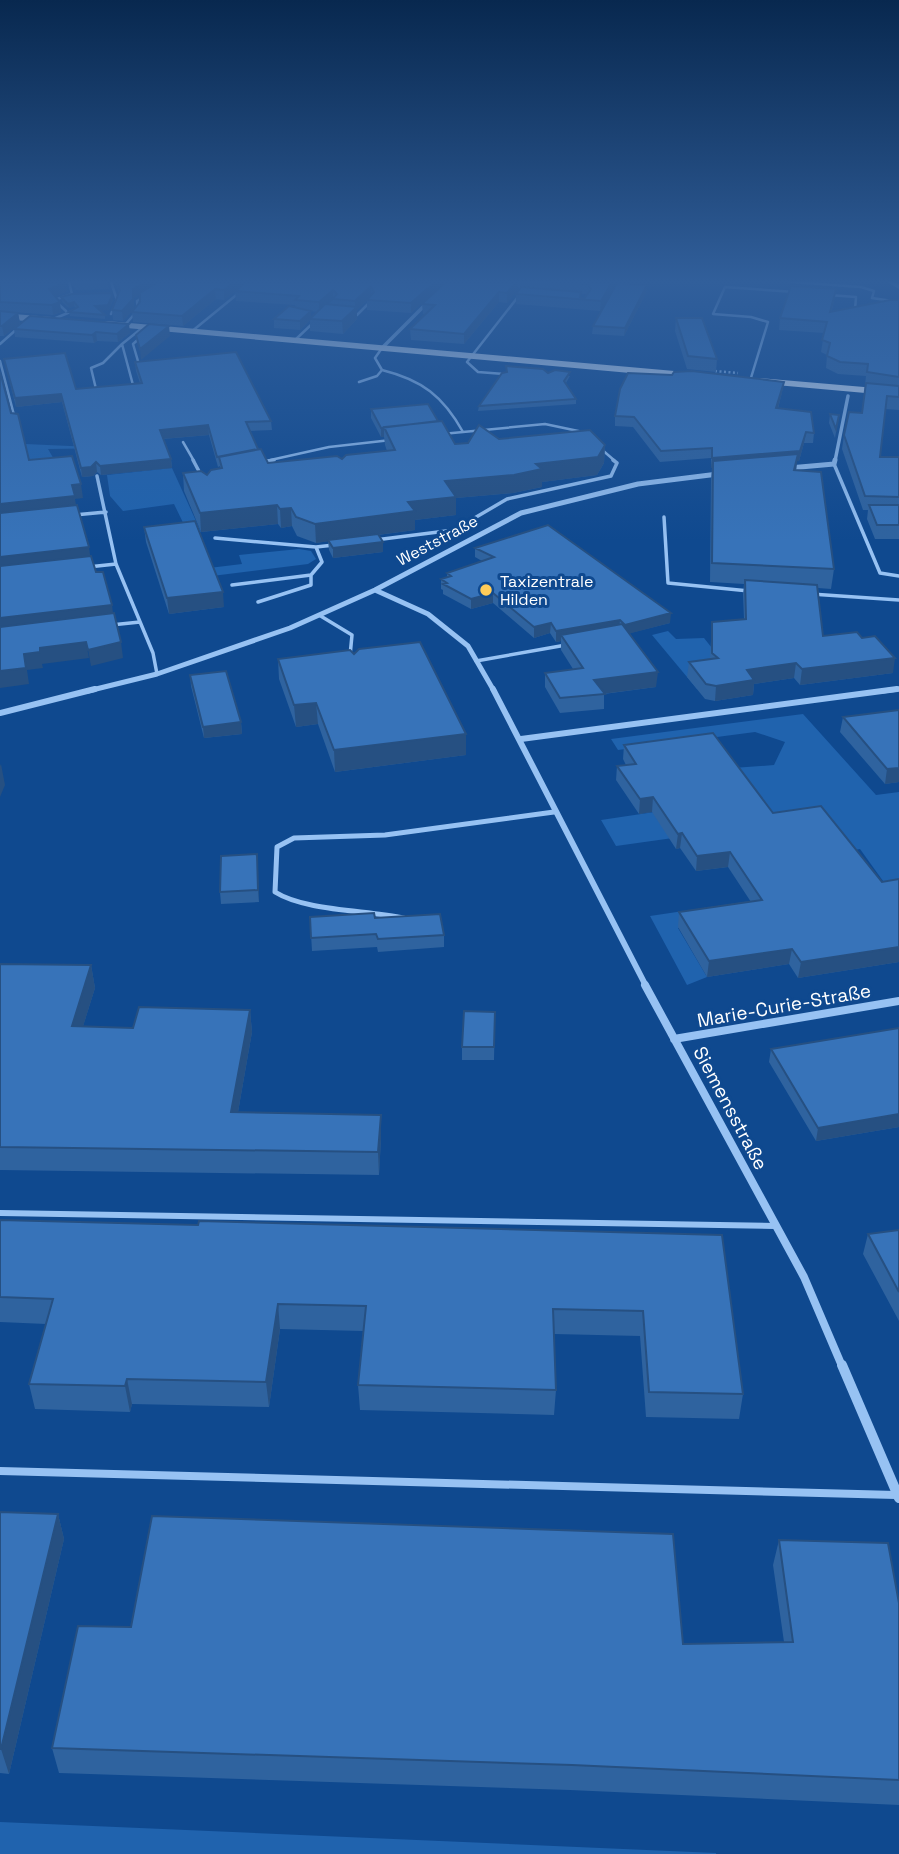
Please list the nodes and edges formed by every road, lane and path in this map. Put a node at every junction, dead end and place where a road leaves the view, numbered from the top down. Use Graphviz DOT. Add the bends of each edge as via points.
graph roads {
  1 [pos="2,369"];
  2 [pos="91,369"];
  3 [pos="129,369"];
  4 [pos="474,369"];
  5 [pos="585,369"];
  6 [pos="754,369"];
  7 [pos="382,370"];
  8 [pos="504,374"];
  9 [pos="709,377"];
  10 [pos="736,379"];
  11 [pos="750,381"];
  12 [pos="359,382"];
  13 [pos="122,389"];
  14 [pos="109,390"];
  15 [pos="899,393"];
  16 [pos="848,396"];
  17 [pos="17,426"];
  18 [pos="463,432"];
  19 [pos="436,435"];
  20 [pos="396,439"];
  21 [pos="183,442"];
  22 [pos="329,447"];
  23 [pos="333,456"];
  24 [pos="262,463"];
  25 [pos="834,464"];
  26 [pos="780,469"];
  27 [pos="211,473"];
  28 [pos="727,474"];
  29 [pos="201,475"];
  30 [pos="97,476"];
  31 [pos="204,482"];
  32 [pos="106,512"];
  33 [pos="854,514"];
  34 [pos="865,514"];
  35 [pos="64,517"];
  36 [pos="664,517"];
  37 [pos="215,538"];
  38 [pos="372,540"];
  39 [pos="344,544"];
  40 [pos="316,547"];
  41 [pos="116,564"];
  42 [pos="77,568"];
  43 [pos="311,575"];
  44 [pos="899,576"];
  45 [pos="232,584"];
  46 [pos="375,590"];
  47 [pos="755,591"];
  48 [pos="807,594"];
  49 [pos="899,600"];
  50 [pos="258,602"];
  51 [pos="320,615"];
  52 [pos="140,622"];
  53 [pos="106,626"];
  54 [pos="567,644"];
  55 [pos="476,662"];
  56 [pos="353,663"];
  57 [pos="157,674"];
  58 [pos="899,690"];
  59 [pos="0,713"];
  60 [pos="521,739"];
  61 [pos="554,811"];
  62 [pos="405,918"];
  63 [pos="899,1001"];
  64 [pos="674,1039"];
  65 [pos="0,1213"];
  66 [pos="775,1226"];
  67 [pos="0,1471"];
  68 [pos="898,1497"];
  1 -- 17 [label="lane"];
  2 -- 14 [label="lane" via="96,388"];
  3 -- 13 [label="lane" via="133,385"];
  4 -- 8 [label="lane"];
  5 -- 9 [label="main road"];
  6 -- 11 [label="lane"];
  7 -- 12 [label="lane"];
  7 -- 18 [label="lane" via="414,378 438,391"];
  10 -- 11 [label="main road"];
  11 -- 15 [label="main road"];
  16 -- 25 [label="street"];
  18 -- 19 [label="lane"];
  18 -- 38 [label="lane" via="545,424 583,432 617,464 611,476 507,499 454,530"];
  20 -- 22 [label="lane"];
  21 -- 29 [label="lane"];
  22 -- 23 [label="lane"];
  22 -- 24 [label="lane"];
  25 -- 26 [label="street"];
  25 -- 33 [label="lane"];
  27 -- 29 [label="lane"];
  28 -- 46 [label="street, Weststraße" via="638,484 521,513"];
  29 -- 31 [label="lane"];
  30 -- 32 [label="lane"];
  32 -- 35 [label="lane"];
  32 -- 41 [label="lane"];
  33 -- 34 [label="lane"];
  33 -- 44 [label="lane" via="880,573"];
  36 -- 47 [label="lane" via="668,583"];
  37 -- 40 [label="lane"];
  39 -- 40 [label="lane"];
  40 -- 43 [label="lane" via="322,562"];
  41 -- 42 [label="lane"];
  41 -- 52 [label="lane"];
  43 -- 45 [label="lane"];
  43 -- 50 [label="lane" via="311,585 303,590"];
  46 -- 51 [label="street, Weststraße"];
  46 -- 55 [label="street, Siemensstraße" via="428,614 468,646"];
  48 -- 49 [label="lane"];
  51 -- 56 [label="lane" via="352,635"];
  51 -- 57 [label="street, Weststraße"];
  52 -- 53 [label="lane"];
  52 -- 57 [label="lane"];
  54 -- 55 [label="lane"];
  55 -- 60 [label="street, Siemensstraße"];
  57 -- 59 [label="street, Weststraße"];
  58 -- 60 [label="street"];
  60 -- 61 [label="street, Siemensstraße"];
  61 -- 62 [label="lane" via="385,835 295,838 277,847 275,892 285,900"];
  61 -- 64 [label="street, Siemensstraße"];
  63 -- 64 [label="street, Marie-Curie-Straße"];
  64 -- 66 [label="street, Siemensstraße"];
  65 -- 66 [label="lane"];
  66 -- 68 [label="street, Siemensstraße" via="804,1277"];
  67 -- 68 [label="lane"];
}
